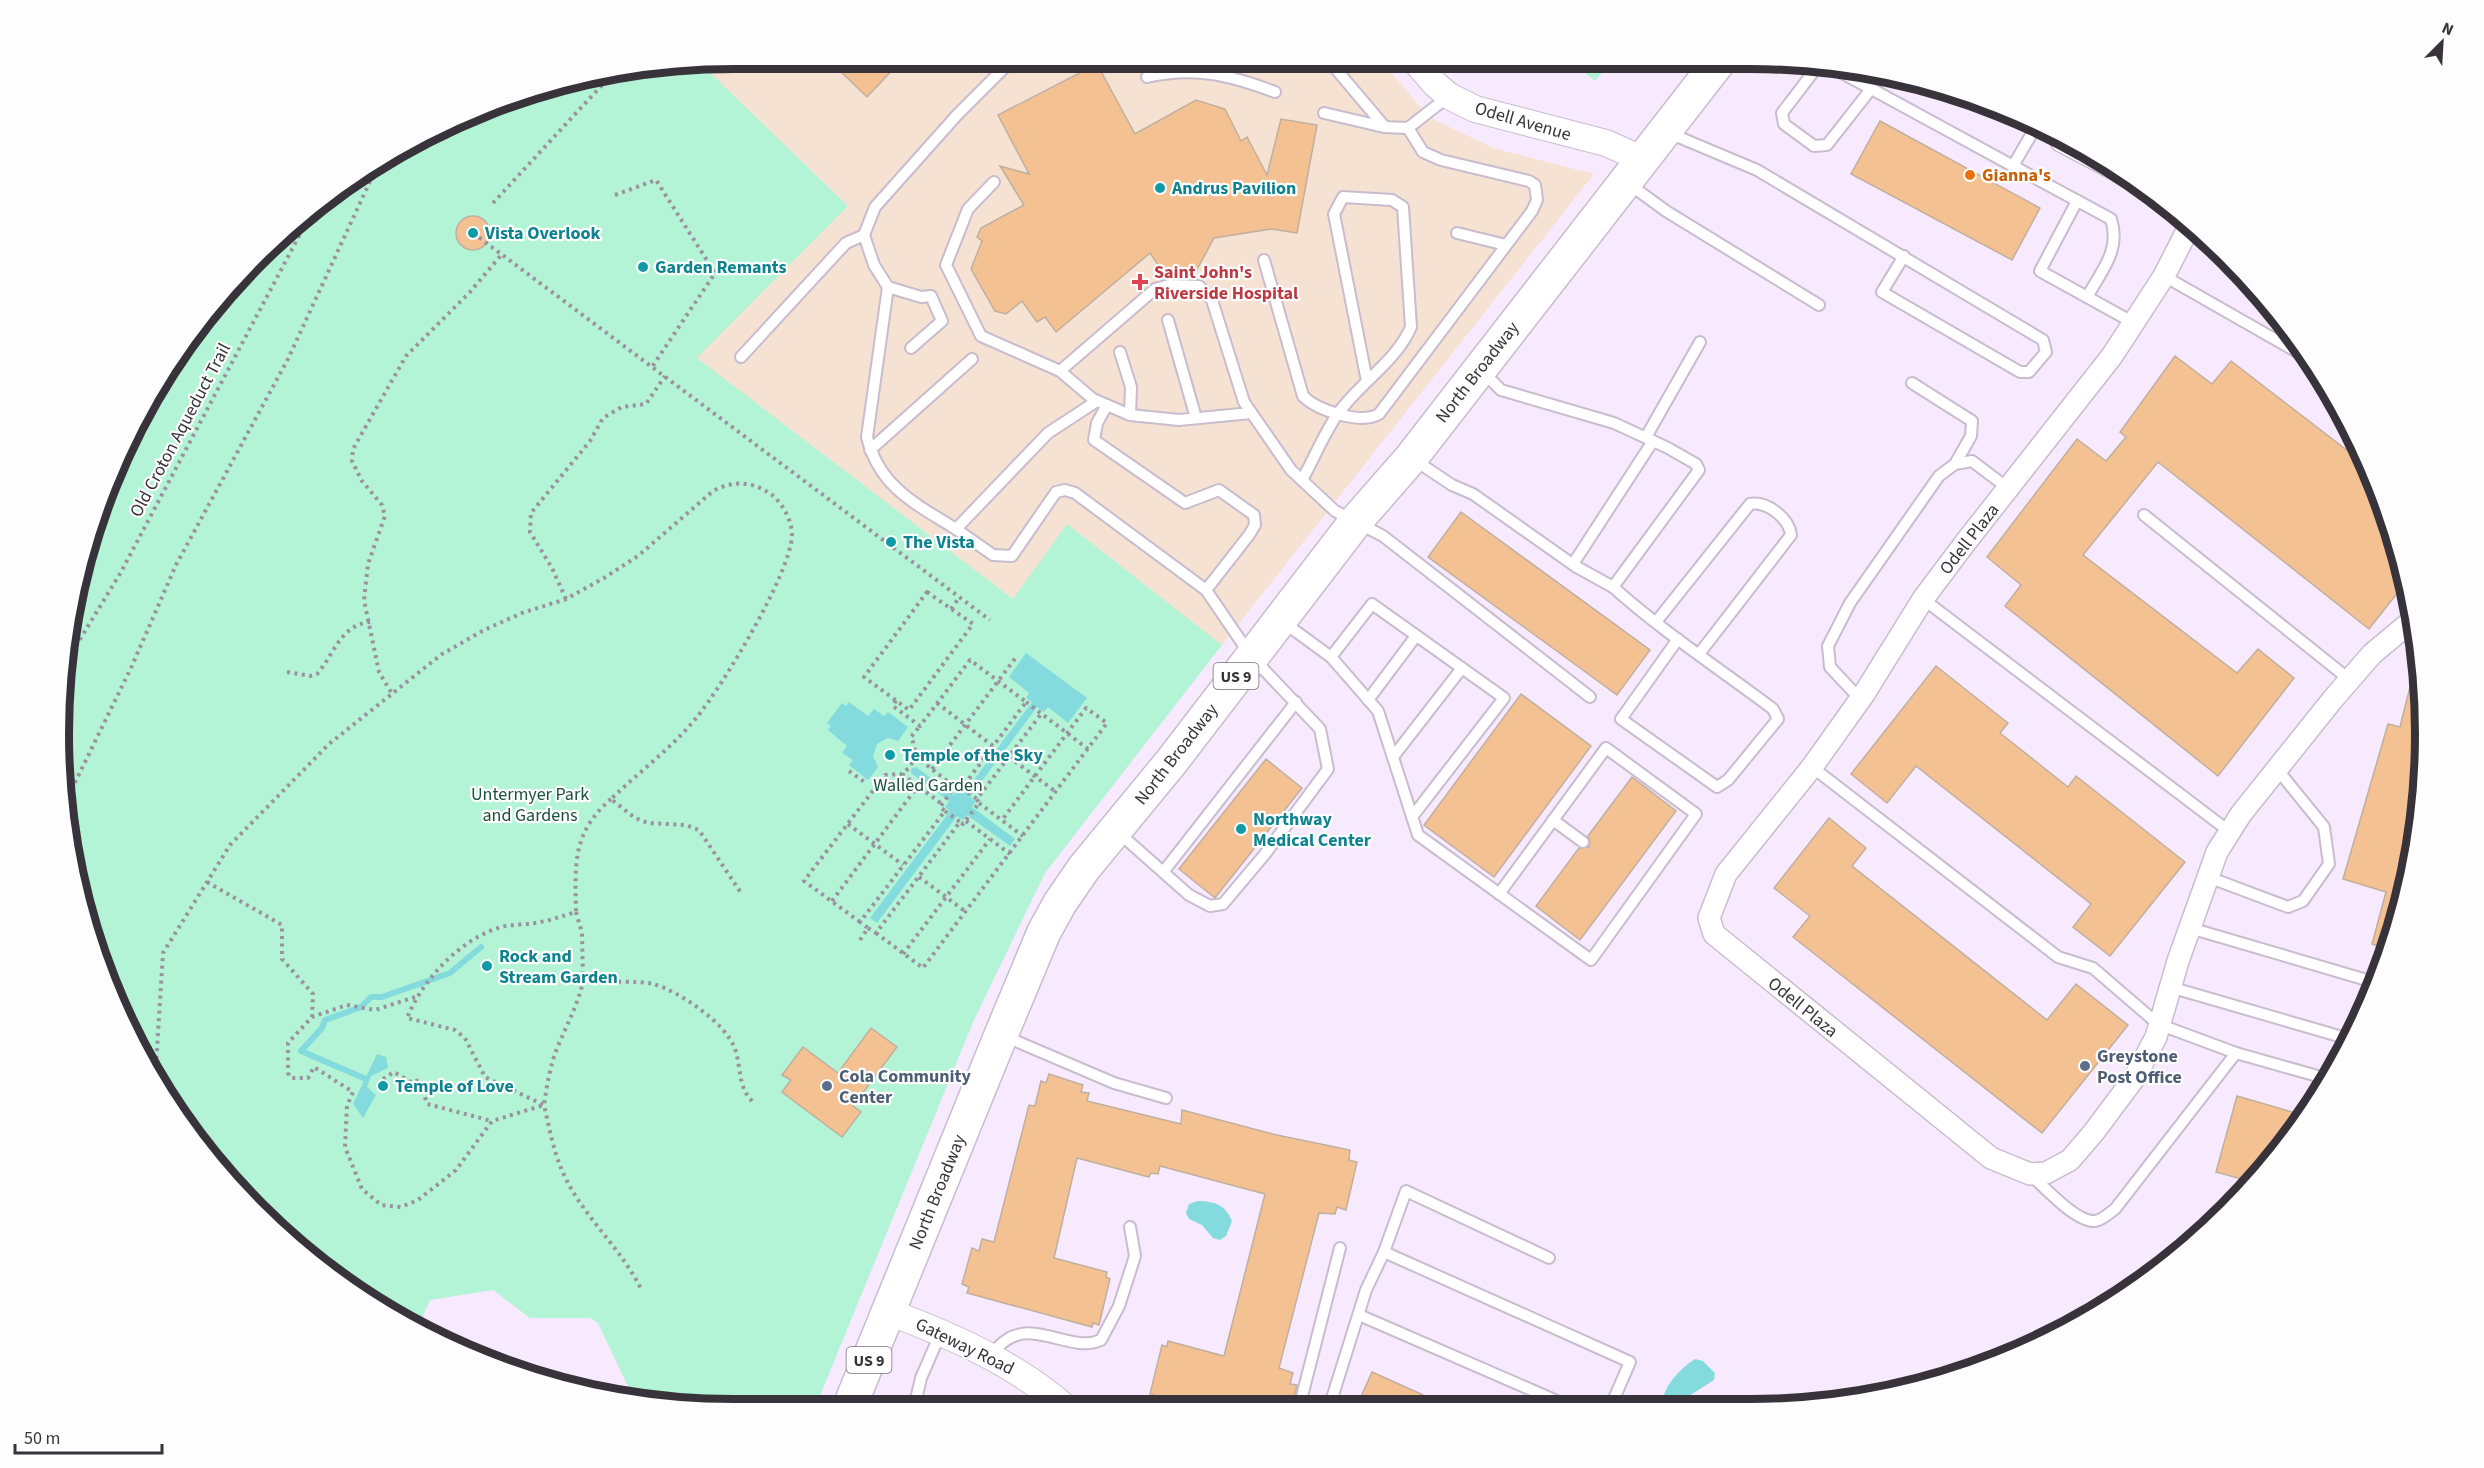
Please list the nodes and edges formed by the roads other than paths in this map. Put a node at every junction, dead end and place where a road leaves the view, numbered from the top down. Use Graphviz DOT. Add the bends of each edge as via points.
graph roads {
  1 [pos="1003,69"];
  2 [pos="1336,69"];
  3 [pos="1422,69"];
  4 [pos="1713,69"];
  5 [pos="1813,72"];
  6 [pos="1148,77"];
  7 [pos="1849,77"];
  8 [pos="1870,89"];
  9 [pos="1275,92"];
  10 [pos="1449,96"];
  11 [pos="1324,113"];
  12 [pos="1384,127"];
  13 [pos="1408,128"];
  14 [pos="1665,132"];
  15 [pos="2033,133"];
  16 [pos="2013,166"];
  17 [pos="1635,171"];
  18 [pos="994,182"];
  19 [pos="2077,201"];
  20 [pos="2186,232"];
  21 [pos="1457,233"];
  22 [pos="864,235"];
  23 [pos="1506,245"];
  24 [pos="1904,256"];
  25 [pos="1264,260"];
  26 [pos="2164,276"];
  27 [pos="888,287"];
  28 [pos="2087,297"];
  29 [pos="1819,305"];
  30 [pos="1168,320"];
  31 [pos="2134,322"];
  32 [pos="1700,342"];
  33 [pos="911,348"];
  34 [pos="2293,350"];
  35 [pos="1120,352"];
  36 [pos="741,357"];
  37 [pos="972,359"];
  38 [pos="1480,369"];
  39 [pos="1060,371"];
  40 [pos="1367,381"];
  41 [pos="1912,383"];
  42 [pos="1102,403"];
  43 [pos="1251,413"];
  44 [pos="1130,415"];
  45 [pos="1337,415"];
  46 [pos="1196,418"];
  47 [pos="1649,439"];
  48 [pos="870,450"];
  49 [pos="1411,458"];
  50 [pos="1955,464"];
  51 [pos="1302,480"];
  52 [pos="2008,489"];
  53 [pos="2144,515"];
  54 [pos="1356,521"];
  55 [pos="956,529"];
  56 [pos="1573,564"];
  57 [pos="1613,587"];
  58 [pos="1206,590"];
  59 [pos="1923,599"];
  60 [pos="1280,620"];
  61 [pos="1656,622"];
  62 [pos="2406,626"];
  63 [pos="1416,636"];
  64 [pos="1678,639"];
  65 [pos="1699,654"];
  66 [pos="1251,656"];
  67 [pos="1331,657"];
  68 [pos="1462,668"];
  69 [pos="2350,680"];
  70 [pos="1590,697"];
  71 [pos="1860,699"];
  72 [pos="1368,700"];
  73 [pos="1296,702"];
  74 [pos="1393,757"];
  75 [pos="1812,767"];
  76 [pos="2277,769"];
  77 [pos="1413,817"];
  78 [pos="1553,820"];
  79 [pos="1116,831"];
  80 [pos="2230,832"];
  81 [pos="1583,842"];
  82 [pos="1164,871"];
  83 [pos="2208,877"];
  84 [pos="1499,894"];
  85 [pos="2190,927"];
  86 [pos="2367,980"];
  87 [pos="2170,987"];
  88 [pos="2158,1024"];
  89 [pos="1000,1035"];
  90 [pos="2341,1037"];
  91 [pos="2236,1053"];
  92 [pos="2319,1077"];
  93 [pos="1166,1098"];
  94 [pos="2030,1174"];
  95 [pos="1130,1227"];
  96 [pos="1340,1248"];
  97 [pos="1384,1252"];
  98 [pos="1549,1258"];
  99 [pos="889,1312"];
  100 [pos="1359,1315"];
  101 [pos="941,1332"];
  102 [pos="990,1356"];
  103 [pos="853,1399"];
  104 [pos="916,1399"];
  105 [pos="1054,1399"];
  106 [pos="1301,1399"];
  107 [pos="1332,1399"];
  108 [pos="1552,1399"];
  109 [pos="1614,1399"];
  1 -- 22 [label="lane" via="875,207"];
  2 -- 12 [label="lane"];
  3 -- 10 [label="street, Odell Avenue"];
  4 -- 14 [label="main road, North Broadway / US 9"];
  5 -- 8 [label="lane" via="1782,113 1784,124 1814,146 1827,145"];
  6 -- 9 [label="lane" via="1177,70 1211,74"];
  7 -- 8 [label="lane"];
  8 -- 16 [label="lane"];
  10 -- 13 [label="lane"];
  10 -- 17 [label="street, Odell Avenue" via="1476,109 1606,143"];
  11 -- 12 [label="lane"];
  12 -- 13 [label="lane"];
  13 -- 23 [label="lane" via="1423,152 1535,185 1532,211"];
  14 -- 17 [label="main road, North Broadway / US 9"];
  14 -- 24 [label="lane" via="1757,170"];
  15 -- 16 [label="lane"];
  16 -- 19 [label="lane"];
  17 -- 29 [label="lane" via="1665,211"];
  17 -- 38 [label="main road, North Broadway / US 9"];
  18 -- 39 [label="lane" via="968,209 946,265 950,279 981,336"];
  19 -- 28 [label="lane" via="2111,219 2116,235 2113,249"];
  19 -- 28 [label="lane" via="2040,271"];
  20 -- 26 [label="street, Odell Plaza"];
  21 -- 23 [label="lane"];
  22 -- 27 [label="lane" via="874,266"];
  22 -- 36 [label="lane" via="846,243"];
  23 -- 45 [label="lane" via="1379,414"];
  24 -- 24 [label="lane" via="1882,292 2020,372 2029,372 2046,352 2043,340"];
  25 -- 45 [label="lane" via="1303,396"];
  26 -- 31 [label="street, Odell Plaza"];
  26 -- 34 [label="lane"];
  27 -- 33 [label="lane" via="921,297 931,296 942,321"];
  27 -- 48 [label="lane" via="867,437"];
  28 -- 31 [label="lane"];
  30 -- 46 [label="lane"];
  31 -- 52 [label="street, Odell Plaza"];
  32 -- 47 [label="lane"];
  35 -- 44 [label="lane" via="1131,387"];
  37 -- 48 [label="lane"];
  38 -- 47 [label="lane" via="1501,390 1614,423"];
  38 -- 49 [label="main road, North Broadway / US 9"];
  39 -- 42 [label="lane"];
  39 -- 43 [label="lane" via="1155,289 1168,285 1199,286 1212,300 1244,402"];
  40 -- 40 [label="lane" via="1407,337 1411,327 1403,207 1392,200 1343,197 1334,214"];
  40 -- 45 [label="lane"];
  41 -- 50 [label="lane" via="1972,421 1971,436"];
  42 -- 44 [label="lane"];
  42 -- 55 [label="lane" via="1048,433"];
  42 -- 58 [label="lane" via="1094,440 1185,503 1220,490 1254,515 1255,525 1249,535"];
  43 -- 46 [label="lane"];
  43 -- 51 [label="lane"];
  44 -- 46 [label="lane"];
  45 -- 51 [label="lane"];
  47 -- 56 [label="lane"];
  47 -- 57 [label="lane" via="1696,464 1699,470"];
  48 -- 55 [label="lane" via="881,473 902,495"];
  49 -- 54 [label="main road, North Broadway / US 9"];
  49 -- 56 [label="lane" via="1473,494"];
  50 -- 52 [label="lane" via="1972,461"];
  50 -- 71 [label="lane" via="1939,476 1850,603 1828,646 1830,667"];
  51 -- 54 [label="lane" via="1335,511"];
  52 -- 59 [label="street, Odell Plaza"];
  53 -- 69 [label="lane"];
  54 -- 60 [label="main road, North Broadway / US 9"];
  54 -- 70 [label="lane" via="1383,536"];
  55 -- 58 [label="lane" via="993,555 1012,556 1056,492 1065,490 1075,493"];
  56 -- 57 [label="lane"];
  57 -- 61 [label="lane"];
  58 -- 66 [label="lane"];
  59 -- 71 [label="street, Odell Plaza"];
  59 -- 80 [label="lane"];
  60 -- 66 [label="main road, North Broadway / US 9"];
  60 -- 67 [label="lane"];
  61 -- 64 [label="lane"];
  61 -- 65 [label="lane" via="1750,504 1758,502 1769,507 1785,520 1791,535"];
  62 -- 69 [label="street" via="2372,654"];
  63 -- 67 [label="lane" via="1372,604"];
  63 -- 68 [label="lane"];
  63 -- 72 [label="lane"];
  64 -- 65 [label="lane"];
  64 -- 65 [label="lane" via="1622,719 1717,787 1728,780 1778,719 1773,709"];
  66 -- 73 [label="lane"];
  66 -- 79 [label="main road, North Broadway / US 9"];
  67 -- 72 [label="lane"];
  68 -- 74 [label="lane"];
  68 -- 77 [label="lane" via="1504,698"];
  69 -- 76 [label="street"];
  71 -- 75 [label="street, Odell Plaza"];
  72 -- 74 [label="lane" via="1378,711"];
  73 -- 82 [label="lane"];
  73 -- 82 [label="lane" via="1320,729 1328,770 1230,900 1210,906 1189,895"];
  74 -- 77 [label="lane"];
  75 -- 88 [label="lane" via="2058,957 2093,968"];
  75 -- 94 [label="street, Odell Plaza" via="1726,874 1709,918 1714,934 1991,1158"];
  76 -- 80 [label="street"];
  76 -- 83 [label="lane" via="2324,827 2329,864 2303,901 2288,907"];
  77 -- 84 [label="lane" via="1418,835"];
  78 -- 81 [label="lane"];
  78 -- 84 [label="lane"];
  78 -- 84 [label="lane" via="1606,748 1696,814 1591,960"];
  79 -- 82 [label="lane"];
  79 -- 89 [label="main road, North Broadway / US 9" via="1060,903"];
  80 -- 83 [label="street"];
  83 -- 85 [label="street"];
  85 -- 86 [label="lane"];
  85 -- 87 [label="street"];
  87 -- 88 [label="street"];
  87 -- 90 [label="lane"];
  88 -- 91 [label="lane"];
  88 -- 94 [label="street" via="2156,1037 2135,1077 2078,1151 2060,1167"];
  89 -- 93 [label="lane" via="1114,1083"];
  89 -- 99 [label="main road, North Broadway / US 9"];
  91 -- 92 [label="lane"];
  91 -- 94 [label="lane" via="2115,1209 2098,1221 2087,1221"];
  95 -- 102 [label="lane" via="1135,1256 1119,1306 1101,1340 1087,1344 1047,1336 1016,1336 1007,1339"];
  96 -- 106 [label="lane"];
  97 -- 98 [label="lane" via="1406,1191"];
  97 -- 100 [label="lane"];
  97 -- 109 [label="lane" via="1630,1362"];
  99 -- 101 [label="street, Gateway Road"];
  99 -- 103 [label="main road, North Broadway / US 9"];
  100 -- 107 [label="lane"];
  100 -- 108 [label="lane"];
  101 -- 102 [label="street, Gateway Road"];
  101 -- 104 [label="lane"];
  102 -- 105 [label="street, Gateway Road"];
}
